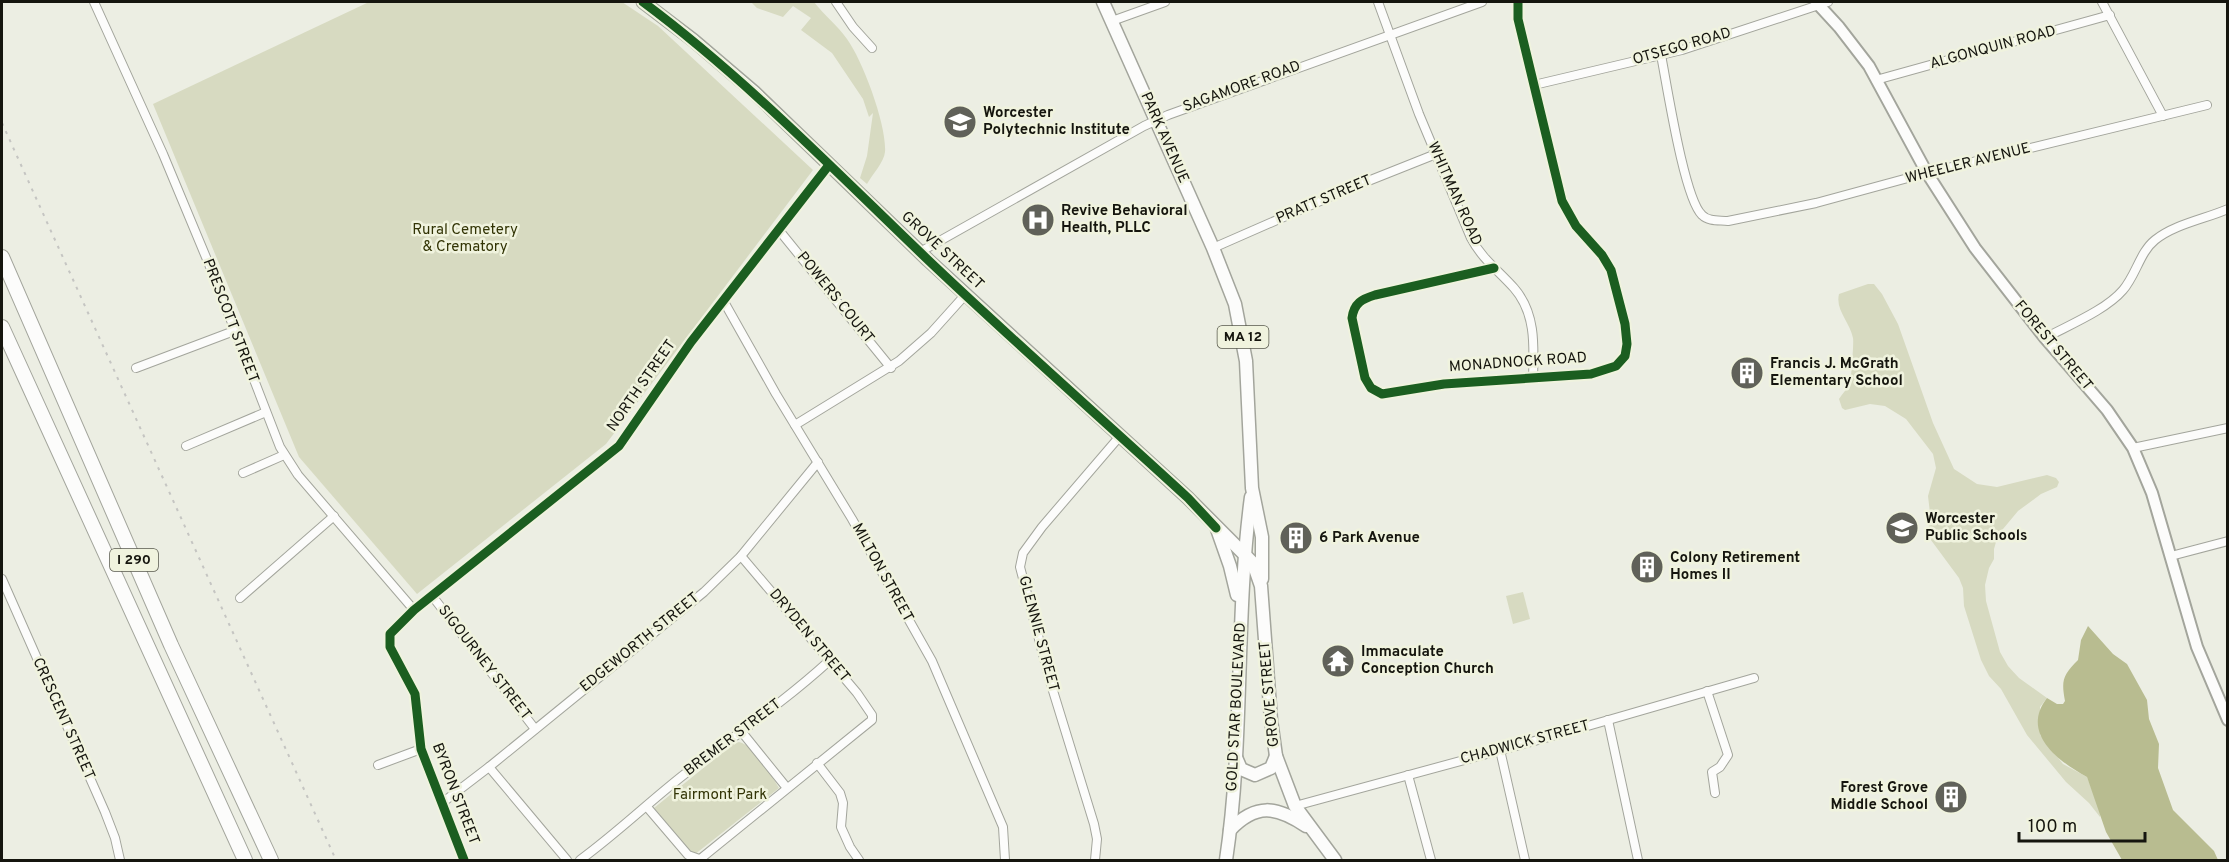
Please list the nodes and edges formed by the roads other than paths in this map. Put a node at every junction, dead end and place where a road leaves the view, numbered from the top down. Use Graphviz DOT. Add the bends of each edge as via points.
graph roads {
  1 [pos="94,2"];
  2 [pos="642,2"];
  3 [pos="836,2"];
  4 [pos="1103,2"];
  5 [pos="1165,2"];
  6 [pos="1378,2"];
  7 [pos="1482,2"];
  8 [pos="1518,2"];
  9 [pos="1821,2"];
  10 [pos="2102,2"];
  11 [pos="2110,15"];
  12 [pos="1112,21"];
  13 [pos="1390,35"];
  14 [pos="872,48"];
  15 [pos="1661,55"];
  16 [pos="1876,80"];
  17 [pos="1534,85"];
  18 [pos="2207,105"];
  19 [pos="2163,116"];
  20 [pos="1156,120"];
  21 [pos="1436,154"];
  22 [pos="830,165"];
  23 [pos="1927,173"];
  24 [pos="2228,210"];
  25 [pos="778,229"];
  26 [pos="1213,248"];
  27 [pos="920,252"];
  28 [pos="2,257"];
  29 [pos="1494,268"];
  30 [pos="966,294"];
  31 [pos="723,300"];
  32 [pos="2,327"];
  33 [pos="234,331"];
  34 [pos="2045,338"];
  35 [pos="136,368"];
  36 [pos="891,368"];
  37 [pos="1533,378"];
  38 [pos="266,412"];
  39 [pos="795,425"];
  40 [pos="2228,428"];
  41 [pos="1120,436"];
  42 [pos="186,446"];
  43 [pos="2133,448"];
  44 [pos="284,455"];
  45 [pos="818,462"];
  46 [pos="243,473"];
  47 [pos="1252,488"];
  48 [pos="334,516"];
  49 [pos="1216,528"];
  50 [pos="2228,541"];
  51 [pos="1243,552"];
  52 [pos="741,556"];
  53 [pos="2171,556"];
  54 [pos="2,579"];
  55 [pos="1261,586"];
  56 [pos="433,597"];
  57 [pos="240,598"];
  58 [pos="414,610"];
  59 [pos="389,636"];
  60 [pos="1240,638"];
  61 [pos="829,661"];
  62 [pos="1754,678"];
  63 [pos="1707,691"];
  64 [pos="1608,720"];
  65 [pos="2228,720"];
  66 [pos="535,729"];
  67 [pos="741,731"];
  68 [pos="421,749"];
  69 [pos="1500,750"];
  70 [pos="1235,754"];
  71 [pos="1276,756"];
  72 [pos="817,763"];
  73 [pos="378,765"];
  74 [pos="489,767"];
  75 [pos="1408,775"];
  76 [pos="787,788"];
  77 [pos="1715,793"];
  78 [pos="442,803"];
  79 [pos="1295,806"];
  80 [pos="647,807"];
  81 [pos="1230,830"];
  82 [pos="1312,830"];
  83 [pos="700,860"];
  84 [pos="120,861"];
  85 [pos="245,861"];
  86 [pos="271,861"];
  87 [pos="464,861"];
  88 [pos="567,861"];
  89 [pos="580,861"];
  90 [pos="859,861"];
  91 [pos="1005,861"];
  92 [pos="1095,861"];
  93 [pos="1226,861"];
  94 [pos="1335,861"];
  95 [pos="1431,861"];
  96 [pos="1525,861"];
  97 [pos="1638,861"];
  1 -- 33 [label="street, PRESCOTT STREET" via="163,154"];
  2 -- 22 [label="main road, GROVE STREET" via="734,75"];
  3 -- 14 [label="street"];
  4 -- 12 [label="main road, PARK AVENUE / MA 12"];
  5 -- 12 [label="street"];
  6 -- 13 [label="street, WHITMAN ROAD"];
  7 -- 13 [label="street, SAGAMORE ROAD"];
  8 -- 17 [label="street, MONADNOCK ROAD" via="1518,19"];
  9 -- 15 [label="street, OTSEGO ROAD"];
  9 -- 16 [label="main road, FOREST STREET"];
  10 -- 11 [label="street"];
  11 -- 16 [label="street, ALGONQUIN ROAD"];
  11 -- 19 [label="street"];
  12 -- 20 [label="main road, PARK AVENUE / MA 12"];
  13 -- 20 [label="street, SAGAMORE ROAD"];
  13 -- 21 [label="street, WHITMAN ROAD"];
  15 -- 17 [label="street, OTSEGO ROAD"];
  15 -- 23 [label="street, WHEELER AVENUE" via="1682,164 1697,208 1707,219 1728,220 1816,203"];
  16 -- 23 [label="main road, FOREST STREET"];
  17 -- 37 [label="street, MONADNOCK ROAD" via="1561,200 1576,226 1610,266 1627,347 1621,362 1604,371"];
  18 -- 19 [label="street, WHEELER AVENUE"];
  19 -- 23 [label="street, WHEELER AVENUE"];
  20 -- 26 [label="main road, PARK AVENUE / MA 12"];
  20 -- 27 [label="street, SAGAMORE ROAD"];
  21 -- 26 [label="street, PRATT STREET"];
  21 -- 29 [label="street, WHITMAN ROAD" via="1475,246"];
  22 -- 25 [label="street, NORTH STREET"];
  22 -- 27 [label="main road, GROVE STREET"];
  23 -- 34 [label="main road, FOREST STREET" via="1975,248"];
  24 -- 34 [label="street" via="2157,238 2118,295"];
  25 -- 31 [label="street, NORTH STREET"];
  25 -- 36 [label="street, POWERS COURT"];
  26 -- 47 [label="main road, PARK AVENUE / MA 12" via="1233,298 1243,339"];
  27 -- 30 [label="main road, GROVE STREET"];
  28 -- 86 [label="highway, I 290" via="171,645"];
  29 -- 37 [label="street, WHITMAN ROAD" via="1517,291 1528,312 1533,334"];
  29 -- 37 [label="street, MONADNOCK ROAD" via="1360,301 1352,318 1365,378 1374,391 1387,394 1435,385"];
  30 -- 36 [label="street" via="931,333"];
  30 -- 41 [label="main road, GROVE STREET"];
  31 -- 39 [label="street, MILTON STREET"];
  31 -- 56 [label="street, NORTH STREET" via="619,446"];
  32 -- 85 [label="highway, I 290"];
  33 -- 35 [label="street"];
  33 -- 38 [label="street, PRESCOTT STREET"];
  34 -- 43 [label="main road, FOREST STREET" via="2107,410"];
  36 -- 39 [label="street"];
  38 -- 42 [label="street"];
  38 -- 44 [label="street, PRESCOTT STREET"];
  39 -- 45 [label="street, MILTON STREET"];
  40 -- 43 [label="street"];
  41 -- 49 [label="main road, GROVE STREET"];
  41 -- 92 [label="street, GLENNIE STREET" via="1031,541 1020,567 1094,824"];
  43 -- 53 [label="main road, FOREST STREET"];
  44 -- 46 [label="street"];
  44 -- 48 [label="street, PRESCOTT STREET"];
  45 -- 52 [label="street, EDGEWORTH STREET"];
  45 -- 91 [label="street, MILTON STREET" via="932,661 1004,827"];
  47 -- 51 [label="main road, PARK AVENUE / MA 12"];
  47 -- 55 [label="main road, PARK AVENUE / MA 12" via="1262,537"];
  48 -- 57 [label="street"];
  48 -- 58 [label="street, PRESCOTT STREET"];
  49 -- 51 [label="main road, GROVE STREET"];
  49 -- 60 [label="main road, GROVE STREET" via="1235,584"];
  50 -- 53 [label="street"];
  51 -- 55 [label="main road, GROVE STREET" via="1256,567"];
  51 -- 60 [label="main road, GOLD STAR BOULEVARD / MA 12"];
  52 -- 61 [label="street, DRYDEN STREET"];
  52 -- 66 [label="street, EDGEWORTH STREET" via="704,592"];
  53 -- 65 [label="main road, FOREST STREET" via="2194,640"];
  54 -- 84 [label="street, CRESCENT STREET" via="108,821"];
  55 -- 71 [label="main road, GROVE STREET / MA 12"];
  56 -- 58 [label="street, NORTH STREET"];
  56 -- 66 [label="street, SIGOURNEY STREET"];
  58 -- 59 [label="street, NORTH STREET"];
  59 -- 68 [label="street, BYRON STREET" via="390,647 415,694"];
  60 -- 70 [label="main road, GOLD STAR BOULEVARD / MA 12"];
  61 -- 67 [label="street, BREMER STREET" via="795,692"];
  61 -- 72 [label="street, DRYDEN STREET" via="857,693 872,720"];
  62 -- 63 [label="street, CHADWICK STREET"];
  63 -- 64 [label="street, CHADWICK STREET"];
  63 -- 77 [label="street" via="1728,755 1712,772"];
  64 -- 69 [label="street, CHADWICK STREET"];
  64 -- 97 [label="street"];
  66 -- 74 [label="street, EDGEWORTH STREET"];
  67 -- 76 [label="street"];
  67 -- 80 [label="street, BREMER STREET"];
  68 -- 73 [label="street"];
  68 -- 78 [label="street, BYRON STREET"];
  69 -- 75 [label="street, CHADWICK STREET"];
  69 -- 96 [label="street"];
  70 -- 71 [label="main road" via="1241,769 1255,775 1271,768"];
  70 -- 81 [label="main road, GOLD STAR BOULEVARD / MA 12"];
  71 -- 79 [label="main road, GROVE STREET / MA 12"];
  72 -- 76 [label="street"];
  72 -- 90 [label="street" via="840,793 841,827"];
  74 -- 78 [label="street, EDGEWORTH STREET"];
  74 -- 88 [label="street"];
  75 -- 79 [label="street, CHADWICK STREET"];
  75 -- 95 [label="street"];
  76 -- 83 [label="street"];
  78 -- 87 [label="street, BYRON STREET"];
  79 -- 82 [label="main road, GROVE STREET / MA 12"];
  80 -- 83 [label="street" via="688,855"];
  80 -- 89 [label="street, BREMER STREET"];
  81 -- 82 [label="main road" via="1245,816 1274,810"];
  81 -- 93 [label="main road, GOLD STAR BOULEVARD / MA 12"];
  82 -- 94 [label="main road, GROVE STREET / MA 12"];
}
